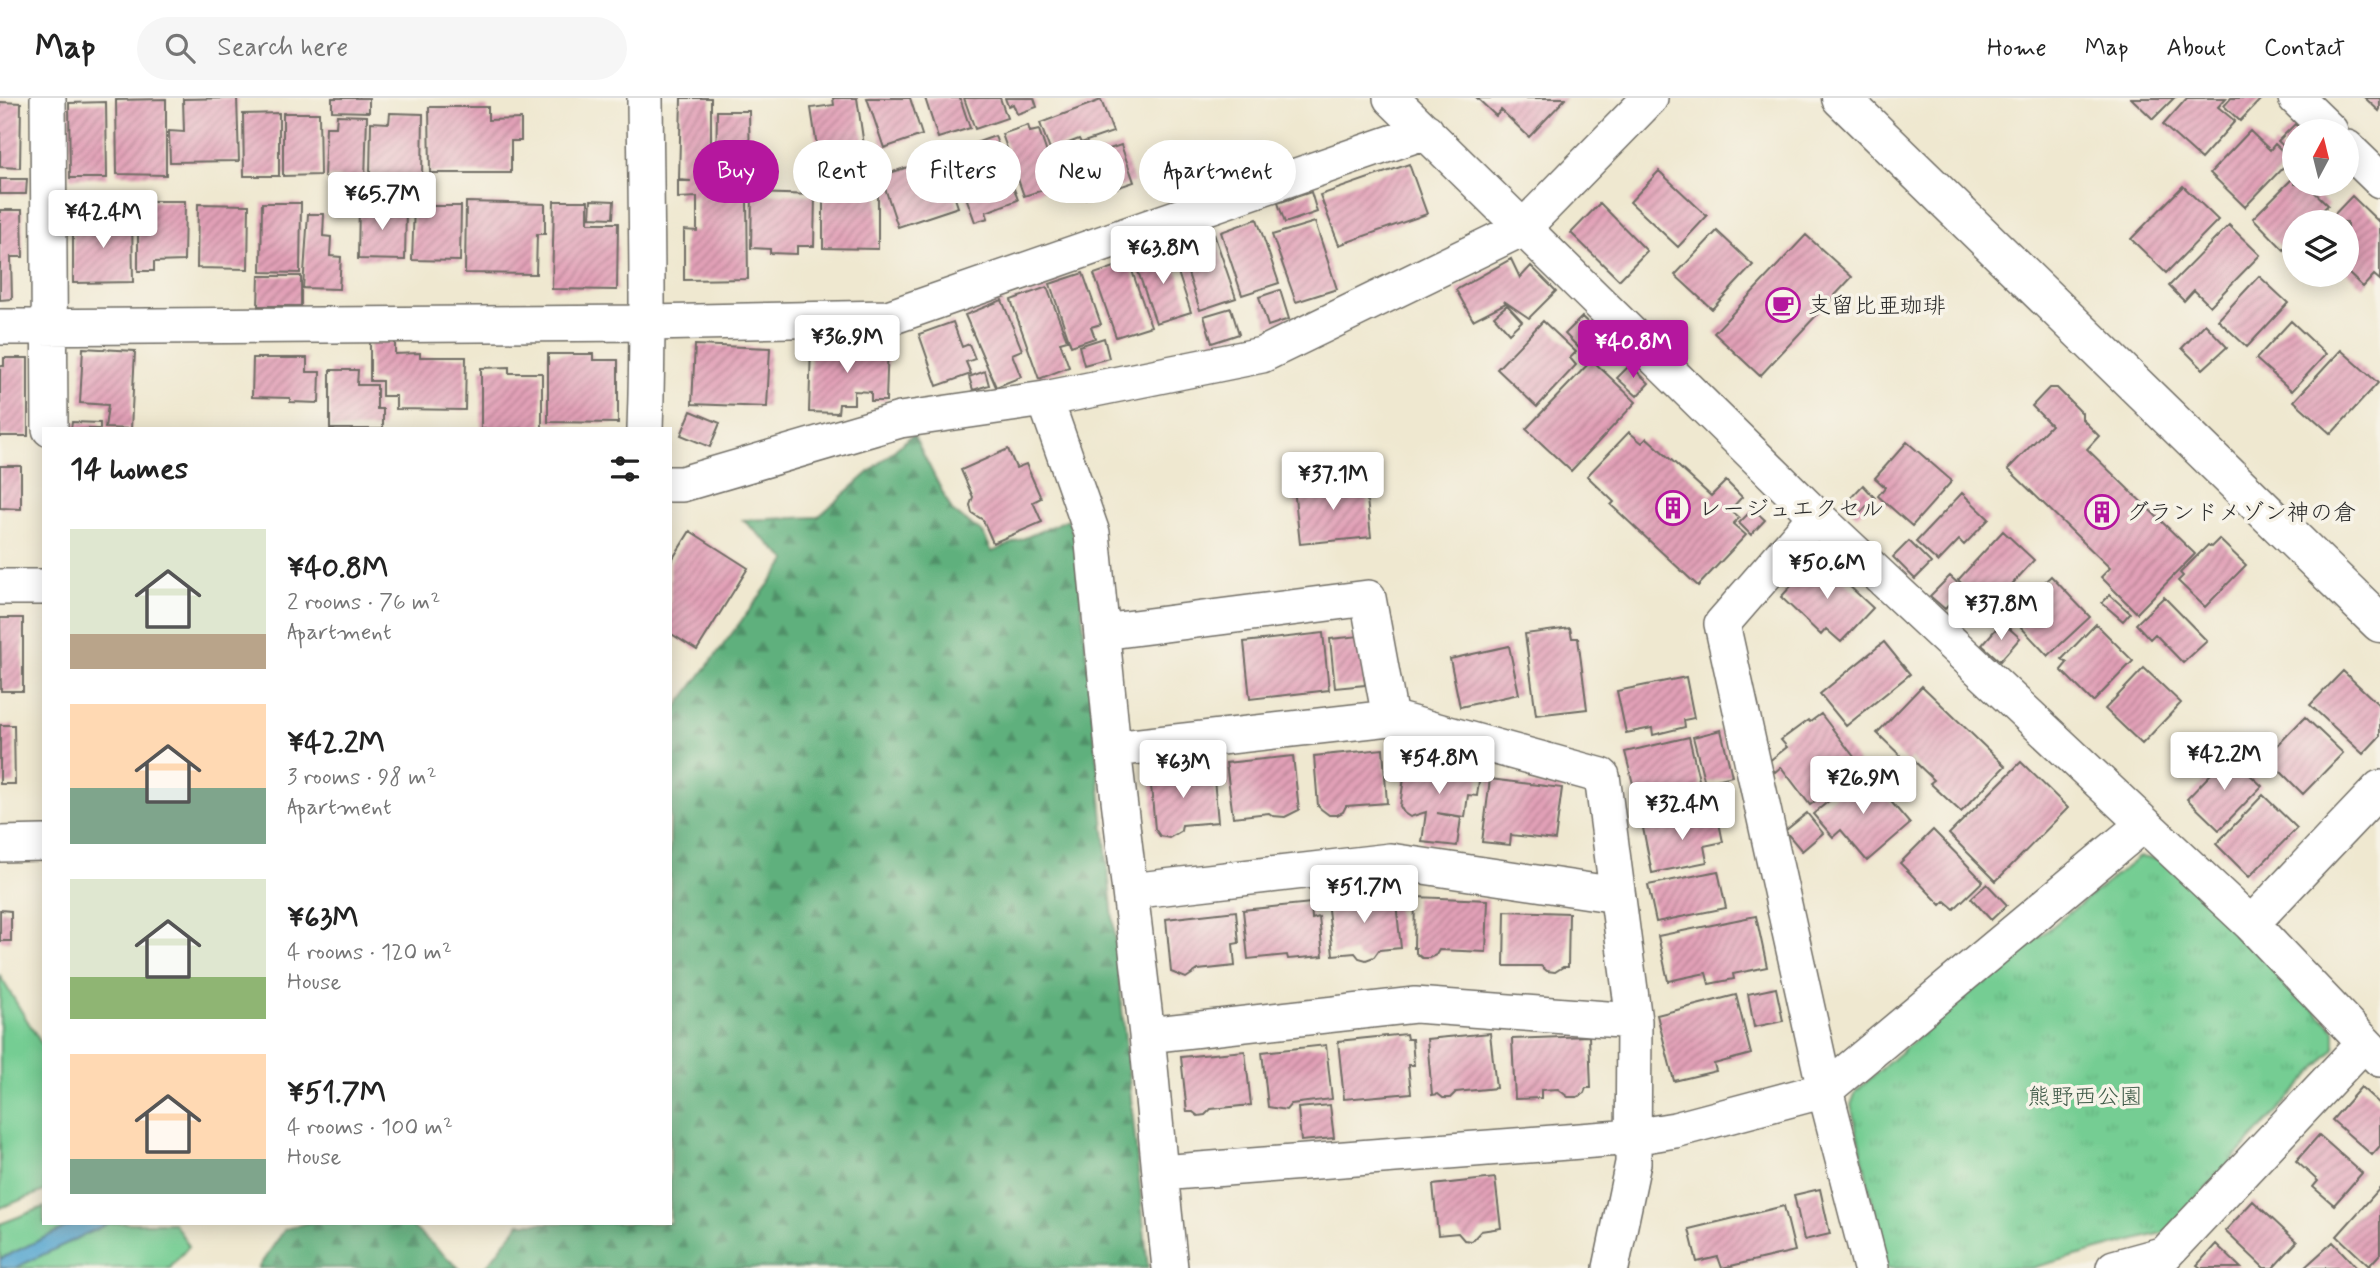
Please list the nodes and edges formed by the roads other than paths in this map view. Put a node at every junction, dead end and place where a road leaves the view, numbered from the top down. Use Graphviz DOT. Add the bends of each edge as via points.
graph roads {
  1 [pos="48,98"];
  2 [pos="645,98"];
  3 [pos="1391,98"];
  4 [pos="1650,98"];
  5 [pos="1840,98"];
  6 [pos="2296,98"];
  7 [pos="2318,119"];
  8 [pos="1426,131"];
  9 [pos="2359,160"];
  10 [pos="2380,180"];
  11 [pos="1523,228"];
  12 [pos="649,323"];
  13 [pos="0,327"];
  14 [pos="50,327"];
  15 [pos="1045,399"];
  16 [pos="50,427"];
  17 [pos="645,427"];
  18 [pos="672,484"];
  19 [pos="1816,516"];
  20 [pos="0,587"];
  21 [pos="42,587"];
  22 [pos="2380,623"];
  23 [pos="1101,632"];
  24 [pos="1390,718"];
  25 [pos="1113,749"];
  26 [pos="2380,788"];
  27 [pos="2144,824"];
  28 [pos="42,843"];
  29 [pos="0,844"];
  30 [pos="1130,891"];
  31 [pos="1616,895"];
  32 [pos="2251,924"];
  33 [pos="1634,1021"];
  34 [pos="1147,1035"];
  35 [pos="2372,1051"];
  36 [pos="1825,1090"];
  37 [pos="1633,1137"];
  38 [pos="1160,1173"];
  39 [pos="1170,1268"];
  40 [pos="1611,1268"];
  41 [pos="1871,1268"];
  42 [pos="2114,1268"];
  1 -- 14 [label="street"];
  2 -- 12 [label="street"];
  3 -- 8 [label="street"];
  4 -- 11 [label="street"];
  5 -- 22 [label="street"];
  6 -- 7 [label="street"];
  8 -- 11 [label="street"];
  8 -- 12 [label="street" via="888,318"];
  9 -- 10 [label="street"];
  11 -- 15 [label="street" via="1262,355"];
  11 -- 19 [label="street"];
  12 -- 14 [label="street"];
  12 -- 17 [label="street"];
  13 -- 14 [label="street"];
  14 -- 16 [label="street"];
  15 -- 18 [label="street" via="901,420"];
  15 -- 23 [label="street" via="1092,533"];
  19 -- 27 [label="street"];
  19 -- 36 [label="street" via="1722,625"];
  20 -- 21 [label="street"];
  23 -- 24 [label="street" via="1368,597"];
  23 -- 25 [label="street"];
  24 -- 25 [label="street"];
  24 -- 31 [label="street" via="1602,776"];
  25 -- 30 [label="street"];
  26 -- 32 [label="street"];
  27 -- 32 [label="street"];
  27 -- 36 [label="street"];
  28 -- 29 [label="street"];
  30 -- 31 [label="street" via="1390,861"];
  30 -- 34 [label="street"];
  31 -- 33 [label="street"];
  32 -- 35 [label="street"];
  33 -- 34 [label="street" via="1415,1005"];
  33 -- 37 [label="street"];
  34 -- 38 [label="street"];
  35 -- 42 [label="street" via="2165,1254"];
  36 -- 37 [label="street"];
  36 -- 41 [label="street"];
  37 -- 38 [label="street"];
  37 -- 40 [label="street" via="1633,1163"];
  38 -- 39 [label="street"];
}
